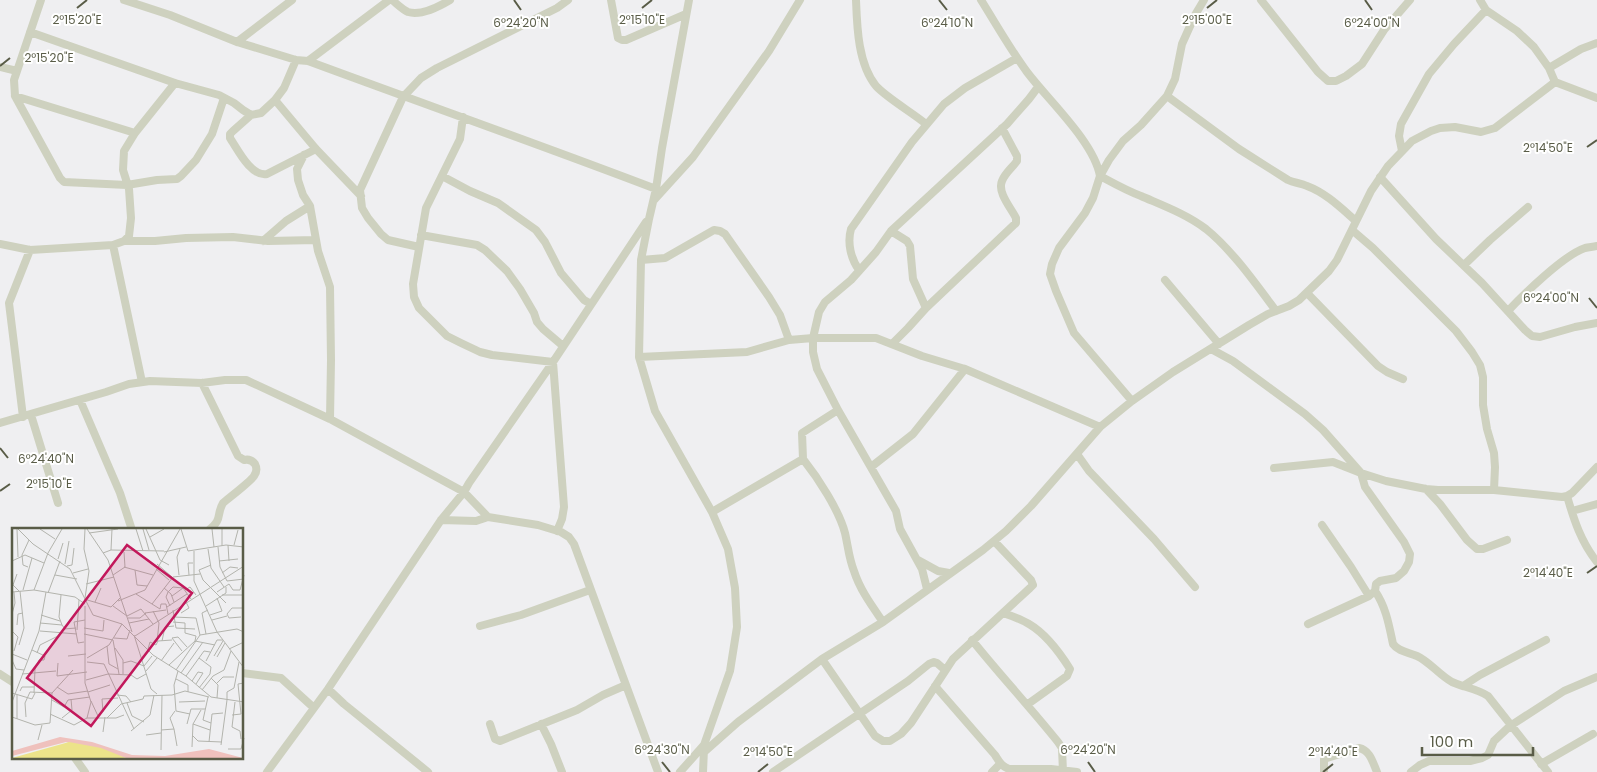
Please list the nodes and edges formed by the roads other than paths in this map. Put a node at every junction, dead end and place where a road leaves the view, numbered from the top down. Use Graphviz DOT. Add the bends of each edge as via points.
graph roads {
  1 [pos="40,0"];
  2 [pos="124,0"];
  3 [pos="391,0"];
  4 [pos="450,0"];
  5 [pos="568,0"];
  6 [pos="611,0"];
  7 [pos="689,0"];
  8 [pos="800,0"];
  9 [pos="856,0"];
  10 [pos="981,0"];
  11 [pos="1204,0"];
  12 [pos="1261,0"];
  13 [pos="1410,0"];
  14 [pos="1480,0"];
  15 [pos="290,1"];
  16 [pos="1486,10"];
  17 [pos="686,14"];
  18 [pos="30,32"];
  19 [pos="237,42"];
  20 [pos="1597,43"];
  21 [pos="1018,58"];
  22 [pos="296,60"];
  23 [pos="308,61"];
  24 [pos="0,67"];
  25 [pos="1549,68"];
  26 [pos="17,71"];
  27 [pos="1555,82"];
  28 [pos="174,83"];
  29 [pos="1038,87"];
  30 [pos="15,96"];
  31 [pos="1167,96"];
  32 [pos="404,97"];
  33 [pos="224,98"];
  34 [pos="1597,98"];
  35 [pos="275,100"];
  36 [pos="250,115"];
  37 [pos="463,117"];
  38 [pos="926,124"];
  39 [pos="1002,128"];
  40 [pos="135,132"];
  41 [pos="316,149"];
  42 [pos="1402,150"];
  43 [pos="304,155"];
  44 [pos="442,176"];
  45 [pos="1100,176"];
  46 [pos="1380,177"];
  47 [pos="127,185"];
  48 [pos="656,190"];
  49 [pos="361,196"];
  50 [pos="653,201"];
  51 [pos="310,206"];
  52 [pos="1528,207"];
  53 [pos="649,219"];
  54 [pos="1356,222"];
  55 [pos="1352,230"];
  56 [pos="891,231"];
  57 [pos="421,235"];
  58 [pos="316,240"];
  59 [pos="263,241"];
  60 [pos="124,242"];
  61 [pos="0,244"];
  62 [pos="113,245"];
  63 [pos="1597,246"];
  64 [pos="419,247"];
  65 [pos="30,250"];
  66 [pos="641,260"];
  67 [pos="1464,265"];
  68 [pos="859,270"];
  69 [pos="1165,280"];
  70 [pos="1307,294"];
  71 [pos="591,304"];
  72 [pos="926,308"];
  73 [pos="1276,311"];
  74 [pos="1508,311"];
  75 [pos="1597,322"];
  76 [pos="813,338"];
  77 [pos="789,340"];
  78 [pos="892,344"];
  79 [pos="1218,344"];
  80 [pos="563,346"];
  81 [pos="1211,349"];
  82 [pos="639,357"];
  83 [pos="552,362"];
  84 [pos="965,369"];
  85 [pos="1403,379"];
  86 [pos="142,382"];
  87 [pos="202,383"];
  88 [pos="80,400"];
  89 [pos="1132,401"];
  90 [pos="838,410"];
  91 [pos="27,416"];
  92 [pos="330,419"];
  93 [pos="0,423"];
  94 [pos="1100,427"];
  95 [pos="1077,454"];
  96 [pos="803,459"];
  97 [pos="1597,466"];
  98 [pos="871,467"];
  99 [pos="1274,468"];
  100 [pos="1362,474"];
  101 [pos="1426,489"];
  102 [pos="1494,490"];
  103 [pos="464,492"];
  104 [pos="1567,496"];
  105 [pos="58,503"];
  106 [pos="1597,504"];
  107 [pos="1572,511"];
  108 [pos="712,512"];
  109 [pos="488,517"];
  110 [pos="441,520"];
  111 [pos="1322,525"];
  112 [pos="131,528"];
  113 [pos="211,528"];
  114 [pos="557,531"];
  115 [pos="1507,540"];
  116 [pos="994,541"];
  117 [pos="916,559"];
  118 [pos="1597,562"];
  119 [pos="949,572"];
  120 [pos="1195,587"];
  121 [pos="927,589"];
  122 [pos="590,590"];
  123 [pos="1372,594"];
  124 [pos="1003,613"];
  125 [pos="883,622"];
  126 [pos="1308,624"];
  127 [pos="480,626"];
  128 [pos="972,640"];
  129 [pos="1546,640"];
  130 [pos="822,659"];
  131 [pos="945,670"];
  132 [pos="244,673"];
  133 [pos="0,674"];
  134 [pos="1597,677"];
  135 [pos="12,682"];
  136 [pos="626,685"];
  137 [pos="935,686"];
  138 [pos="1463,686"];
  139 [pos="328,689"];
  140 [pos="1028,704"];
  141 [pos="314,708"];
  142 [pos="859,714"];
  143 [pos="490,724"];
  144 [pos="541,724"];
  145 [pos="1510,726"];
  146 [pos="1593,734"];
  147 [pos="704,749"];
  148 [pos="76,760"];
  149 [pos="1000,764"];
  150 [pos="1541,764"];
  151 [pos="1063,771"];
  152 [pos="1321,771"];
  153 [pos="85,772"];
  154 [pos="267,772"];
  155 [pos="428,772"];
  156 [pos="562,772"];
  157 [pos="658,772"];
  158 [pos="680,772"];
  159 [pos="703,772"];
  160 [pos="773,772"];
  161 [pos="992,772"];
  162 [pos="1077,772"];
  163 [pos="1377,772"];
  164 [pos="1411,772"];
  165 [pos="1548,772"];
  1 -- 18 [label="street"];
  2 -- 19 [label="street" via="170,14"];
  3 -- 4 [label="street" via="407,12 414,13"];
  3 -- 23 [label="street"];
  5 -- 32 [label="street" via="437,68 421,78"];
  6 -- 17 [label="street" via="618,38 622,40"];
  7 -- 17 [label="street"];
  8 -- 50 [label="street" via="769,51 693,157"];
  9 -- 38 [label="street" via="862,54 868,72 877,86"];
  10 -- 21 [label="street"];
  11 -- 31 [label="street" via="1182,44"];
  12 -- 13 [label="street" via="1318,72 1328,81 1336,82 1362,64 1384,30"];
  14 -- 16 [label="street"];
  15 -- 19 [label="street"];
  16 -- 25 [label="street" via="1517,31"];
  16 -- 42 [label="street" via="1429,74 1401,124"];
  17 -- 48 [label="street"];
  18 -- 26 [label="street"];
  18 -- 28 [label="street"];
  19 -- 22 [label="street"];
  20 -- 25 [label="street"];
  21 -- 29 [label="street"];
  21 -- 38 [label="street" via="965,88"];
  22 -- 23 [label="street"];
  22 -- 35 [label="street"];
  23 -- 32 [label="street"];
  24 -- 26 [label="street"];
  25 -- 27 [label="street"];
  26 -- 30 [label="street"];
  27 -- 34 [label="street"];
  27 -- 42 [label="street" via="1495,128 1481,132 1440,128 1412,140"];
  28 -- 33 [label="street"];
  28 -- 40 [label="street"];
  29 -- 39 [label="street"];
  29 -- 45 [label="street" via="1091,152"];
  30 -- 40 [label="street"];
  30 -- 47 [label="street" via="64,182"];
  31 -- 45 [label="street" via="1123,141"];
  31 -- 54 [label="street" via="1288,180 1306,185 1335,202"];
  32 -- 37 [label="street"];
  32 -- 49 [label="street" via="360,190"];
  33 -- 36 [label="street"];
  33 -- 47 [label="street" via="212,134 196,160 181,176"];
  35 -- 36 [label="street" via="260,113"];
  35 -- 41 [label="street"];
  36 -- 43 [label="street" via="230,138 256,174 267,174"];
  37 -- 44 [label="street" via="460,139"];
  37 -- 48 [label="street"];
  38 -- 68 [label="street" via="851,229 851,252"];
  39 -- 56 [label="street"];
  39 -- 72 [label="street" via="1017,156 1017,161 1001,183 1016,223"];
  40 -- 47 [label="street" via="122,161"];
  41 -- 43 [label="street"];
  41 -- 49 [label="street"];
  42 -- 46 [label="street"];
  43 -- 51 [label="street" via="297,174"];
  44 -- 57 [label="street" via="426,208"];
  44 -- 71 [label="street" via="498,203 536,230 561,273"];
  45 -- 73 [label="street" via="1175,210 1206,229 1232,254"];
  45 -- 89 [label="street" via="1093,198 1059,248 1050,274 1074,332"];
  46 -- 54 [label="street"];
  46 -- 67 [label="street"];
  47 -- 60 [label="street" via="131,230"];
  48 -- 50 [label="street"];
  49 -- 64 [label="street" via="362,208 381,234 388,240"];
  50 -- 53 [label="street"];
  51 -- 58 [label="street"];
  51 -- 59 [label="street"];
  52 -- 67 [label="street"];
  53 -- 66 [label="street"];
  53 -- 71 [label="street"];
  54 -- 55 [label="street"];
  55 -- 70 [label="street" via="1337,260"];
  55 -- 102 [label="street" via="1456,331 1480,365 1483,405 1495,460"];
  56 -- 68 [label="street"];
  56 -- 72 [label="street" via="910,246 912,279"];
  57 -- 64 [label="street"];
  57 -- 80 [label="street" via="476,245 485,250 512,277 543,329"];
  58 -- 59 [label="street"];
  58 -- 92 [label="street" via="330,287"];
  59 -- 60 [label="street" via="233,237"];
  60 -- 62 [label="street"];
  61 -- 65 [label="street"];
  62 -- 65 [label="street"];
  62 -- 86 [label="street"];
  63 -- 74 [label="street" via="1584,248 1570,256"];
  64 -- 83 [label="street" via="414,297 420,308 447,336 492,355"];
  65 -- 91 [label="street" via="9,304"];
  66 -- 77 [label="street" via="665,258 714,230 720,231 769,297"];
  66 -- 82 [label="street"];
  67 -- 74 [label="street"];
  68 -- 76 [label="street" via="825,302 819,312"];
  69 -- 79 [label="street"];
  70 -- 73 [label="street"];
  70 -- 85 [label="street" via="1378,366"];
  71 -- 80 [label="street"];
  72 -- 78 [label="street"];
  73 -- 79 [label="street"];
  74 -- 75 [label="street" via="1532,336 1540,337"];
  76 -- 77 [label="street"];
  76 -- 78 [label="street" via="876,338"];
  76 -- 90 [label="street" via="817,369"];
  77 -- 82 [label="street" via="748,352"];
  78 -- 84 [label="street"];
  79 -- 81 [label="street"];
  80 -- 83 [label="street"];
  81 -- 89 [label="street"];
  81 -- 100 [label="street" via="1233,361 1305,414"];
  82 -- 108 [label="street" via="655,411"];
  83 -- 103 [label="street"];
  83 -- 114 [label="street" via="564,507"];
  84 -- 94 [label="street"];
  84 -- 98 [label="street" via="913,434"];
  86 -- 87 [label="street"];
  86 -- 88 [label="street"];
  87 -- 92 [label="street" via="246,380"];
  87 -- 113 [label="street" via="238,456 252,461 257,469 254,477 223,503 219,521"];
  88 -- 91 [label="street"];
  88 -- 112 [label="street"];
  89 -- 94 [label="street"];
  90 -- 96 [label="street" via="802,433"];
  90 -- 98 [label="street"];
  91 -- 93 [label="street"];
  91 -- 105 [label="street"];
  92 -- 103 [label="street"];
  94 -- 95 [label="street"];
  95 -- 116 [label="street" via="1031,506"];
  95 -- 120 [label="street"];
  96 -- 108 [label="street"];
  96 -- 125 [label="street" via="839,518 854,572"];
  97 -- 104 [label="street"];
  98 -- 117 [label="street" via="896,511 900,528"];
  99 -- 100 [label="street" via="1334,462"];
  100 -- 101 [label="street"];
  100 -- 123 [label="street" via="1365,487 1410,554 1404,571 1396,578 1380,581"];
  101 -- 102 [label="street"];
  101 -- 115 [label="street" via="1476,549"];
  102 -- 104 [label="street"];
  103 -- 109 [label="street"];
  103 -- 110 [label="street"];
  104 -- 107 [label="street"];
  106 -- 107 [label="street"];
  107 -- 118 [label="street" via="1577,530"];
  108 -- 147 [label="street" via="728,550 735,588 737,627 730,671"];
  109 -- 110 [label="street" via="476,521"];
  109 -- 114 [label="street"];
  110 -- 139 [label="street"];
  111 -- 123 [label="street"];
  114 -- 122 [label="street" via="569,537 574,544"];
  116 -- 119 [label="street"];
  116 -- 124 [label="street" via="1033,585"];
  117 -- 119 [label="street" via="938,571"];
  117 -- 121 [label="street"];
  119 -- 121 [label="street"];
  121 -- 125 [label="street"];
  122 -- 127 [label="street"];
  122 -- 136 [label="street"];
  123 -- 126 [label="street"];
  123 -- 138 [label="street" via="1384,609 1396,648 1417,656 1450,681"];
  124 -- 128 [label="street"];
  124 -- 140 [label="street" via="1038,630 1070,669 1067,676"];
  125 -- 130 [label="street"];
  128 -- 131 [label="street"];
  128 -- 140 [label="street"];
  129 -- 138 [label="street"];
  130 -- 142 [label="street"];
  130 -- 147 [label="street"];
  131 -- 137 [label="street"];
  131 -- 142 [label="street" via="937,662 928,664 908,682"];
  132 -- 141 [label="street" via="281,678"];
  133 -- 135 [label="street"];
  134 -- 145 [label="street" via="1564,691"];
  136 -- 144 [label="street"];
  136 -- 157 [label="street"];
  137 -- 142 [label="street" via="911,723 890,741 876,736"];
  137 -- 149 [label="street"];
  138 -- 145 [label="street" via="1488,696"];
  139 -- 141 [label="street"];
  139 -- 155 [label="street"];
  140 -- 151 [label="street" via="1062,748"];
  141 -- 154 [label="street"];
  142 -- 160 [label="street"];
  143 -- 144 [label="street" via="495,739 500,741"];
  144 -- 156 [label="street"];
  145 -- 150 [label="street"];
  145 -- 164 [label="street" via="1482,758 1429,761"];
  146 -- 150 [label="street"];
  147 -- 158 [label="street"];
  147 -- 159 [label="street"];
  148 -- 153 [label="street"];
  149 -- 151 [label="street" via="1009,769"];
  149 -- 161 [label="street"];
  150 -- 165 [label="street"];
  151 -- 162 [label="street"];
  152 -- 163 [label="street" via="1324,759 1364,748"];
}
